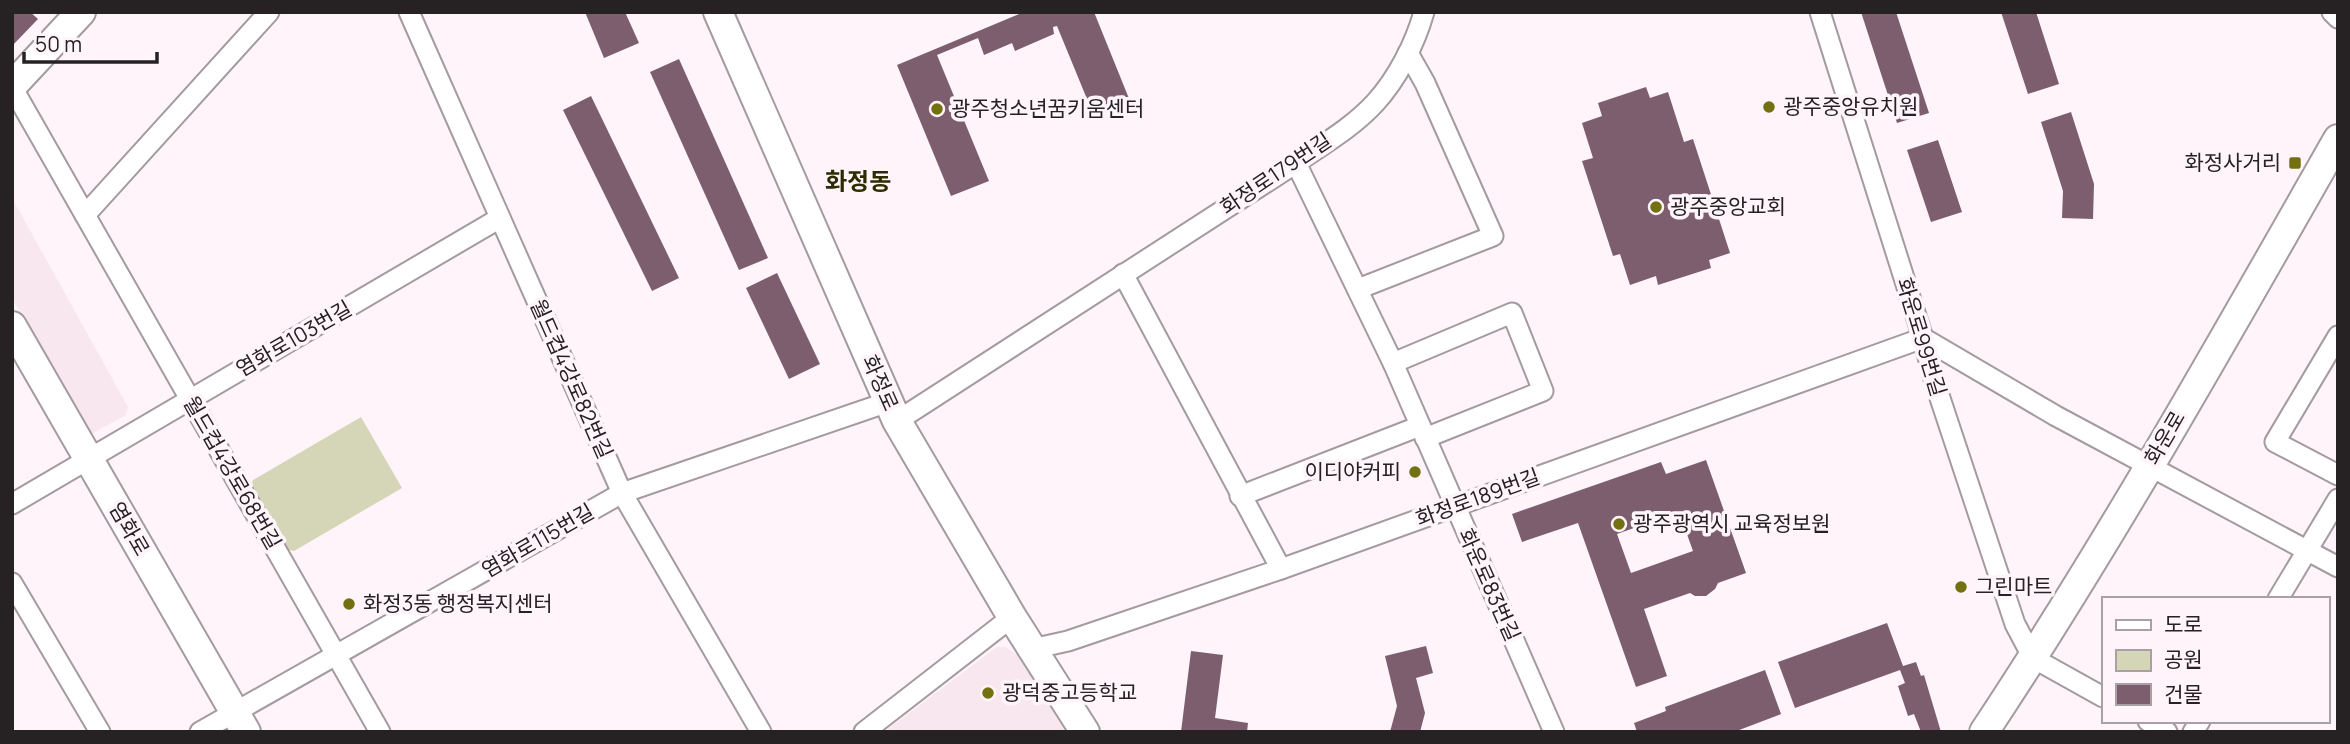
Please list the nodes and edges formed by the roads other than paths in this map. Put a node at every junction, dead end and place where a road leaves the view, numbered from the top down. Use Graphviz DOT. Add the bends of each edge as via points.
graph roads {
  1 [pos="80,12"];
  2 [pos="269,12"];
  3 [pos="409,12"];
  4 [pos="718,12"];
  5 [pos="1424,12"];
  6 [pos="1820,12"];
  7 [pos="2332,12"];
  8 [pos="2338,18"];
  9 [pos="1408,53"];
  10 [pos="12,87"];
  11 [pos="2338,139"];
  12 [pos="1296,163"];
  13 [pos="85,215"];
  14 [pos="500,218"];
  15 [pos="1123,274"];
  16 [pos="1358,289"];
  17 [pos="12,326"];
  18 [pos="2338,336"];
  19 [pos="1923,338"];
  20 [pos="1393,363"];
  21 [pos="191,400"];
  22 [pos="892,411"];
  23 [pos="1423,432"];
  24 [pos="89,460"];
  25 [pos="2149,465"];
  26 [pos="2338,475"];
  27 [pos="622,493"];
  28 [pos="1240,496"];
  29 [pos="2338,499"];
  30 [pos="12,503"];
  31 [pos="1455,506"];
  32 [pos="2308,551"];
  33 [pos="2338,568"];
  34 [pos="1280,569"];
  35 [pos="12,583"];
  36 [pos="2279,597"];
  37 [pos="1012,617"];
  38 [pos="1032,649"];
  39 [pos="336,655"];
  40 [pos="2033,658"];
  41 [pos="2102,696"];
  42 [pos="241,722"];
  43 [pos="2151,723"];
  44 [pos="100,732"];
  45 [pos="200,732"];
  46 [pos="380,732"];
  47 [pos="761,732"];
  48 [pos="864,732"];
  49 [pos="1084,732"];
  50 [pos="1554,732"];
  51 [pos="1984,732"];
  52 [pos="2167,732"];
  1 -- 10 [label="street"];
  2 -- 13 [label="street"];
  3 -- 14 [label="street, 월드컵4강로82번길"];
  4 -- 22 [label="street, 화정로"];
  5 -- 9 [label="street, 화정로179번길"];
  6 -- 19 [label="street, 화운로99번길"];
  7 -- 8 [label="street"];
  9 -- 12 [label="street, 화정로179번길" via="1375,103"];
  9 -- 16 [label="street" via="1493,236"];
  10 -- 13 [label="street, 월드컵4강로68번길"];
  11 -- 25 [label="street, 화운로"];
  12 -- 15 [label="street, 화정로179번길"];
  12 -- 16 [label="street, 화운로83번길"];
  13 -- 21 [label="street, 월드컵4강로68번길"];
  14 -- 21 [label="street, 염화로103번길"];
  14 -- 27 [label="street, 월드컵4강로82번길"];
  15 -- 22 [label="street, 화정로179번길"];
  15 -- 28 [label="street"];
  16 -- 20 [label="street, 화운로83번길"];
  17 -- 24 [label="street, 염화로"];
  18 -- 26 [label="street" via="2275,442"];
  19 -- 25 [label="street"];
  19 -- 31 [label="street, 화정로189번길"];
  19 -- 40 [label="street, 화운로99번길" via="2011,611"];
  20 -- 23 [label="street, 화운로83번길"];
  20 -- 23 [label="street" via="1512,313 1543,391"];
  21 -- 24 [label="street, 염화로103번길"];
  21 -- 39 [label="street, 월드컵4강로68번길"];
  22 -- 27 [label="street, 염화로115번길"];
  22 -- 37 [label="street, 화정로"];
  23 -- 28 [label="street"];
  23 -- 31 [label="street, 화운로83번길"];
  24 -- 30 [label="street, 염화로103번길"];
  24 -- 42 [label="street, 염화로"];
  25 -- 32 [label="street"];
  25 -- 40 [label="street, 화운로"];
  27 -- 39 [label="street, 염화로115번길"];
  27 -- 47 [label="street, 월드컵4강로82번길"];
  28 -- 34 [label="street"];
  29 -- 32 [label="street"];
  31 -- 34 [label="street, 화정로189번길"];
  31 -- 50 [label="street, 화운로83번길"];
  32 -- 33 [label="street"];
  32 -- 36 [label="street"];
  34 -- 38 [label="street, 화정로189번길"];
  35 -- 44 [label="street"];
  37 -- 38 [label="street, 화정로"];
  37 -- 48 [label="street"];
  38 -- 49 [label="street, 화정로"];
  39 -- 42 [label="street, 염화로115번길"];
  39 -- 46 [label="street, 월드컵4강로68번길"];
  40 -- 41 [label="street"];
  40 -- 51 [label="street, 화운로"];
  42 -- 45 [label="street, 염화로115번길"];
  43 -- 52 [label="street"];
}
